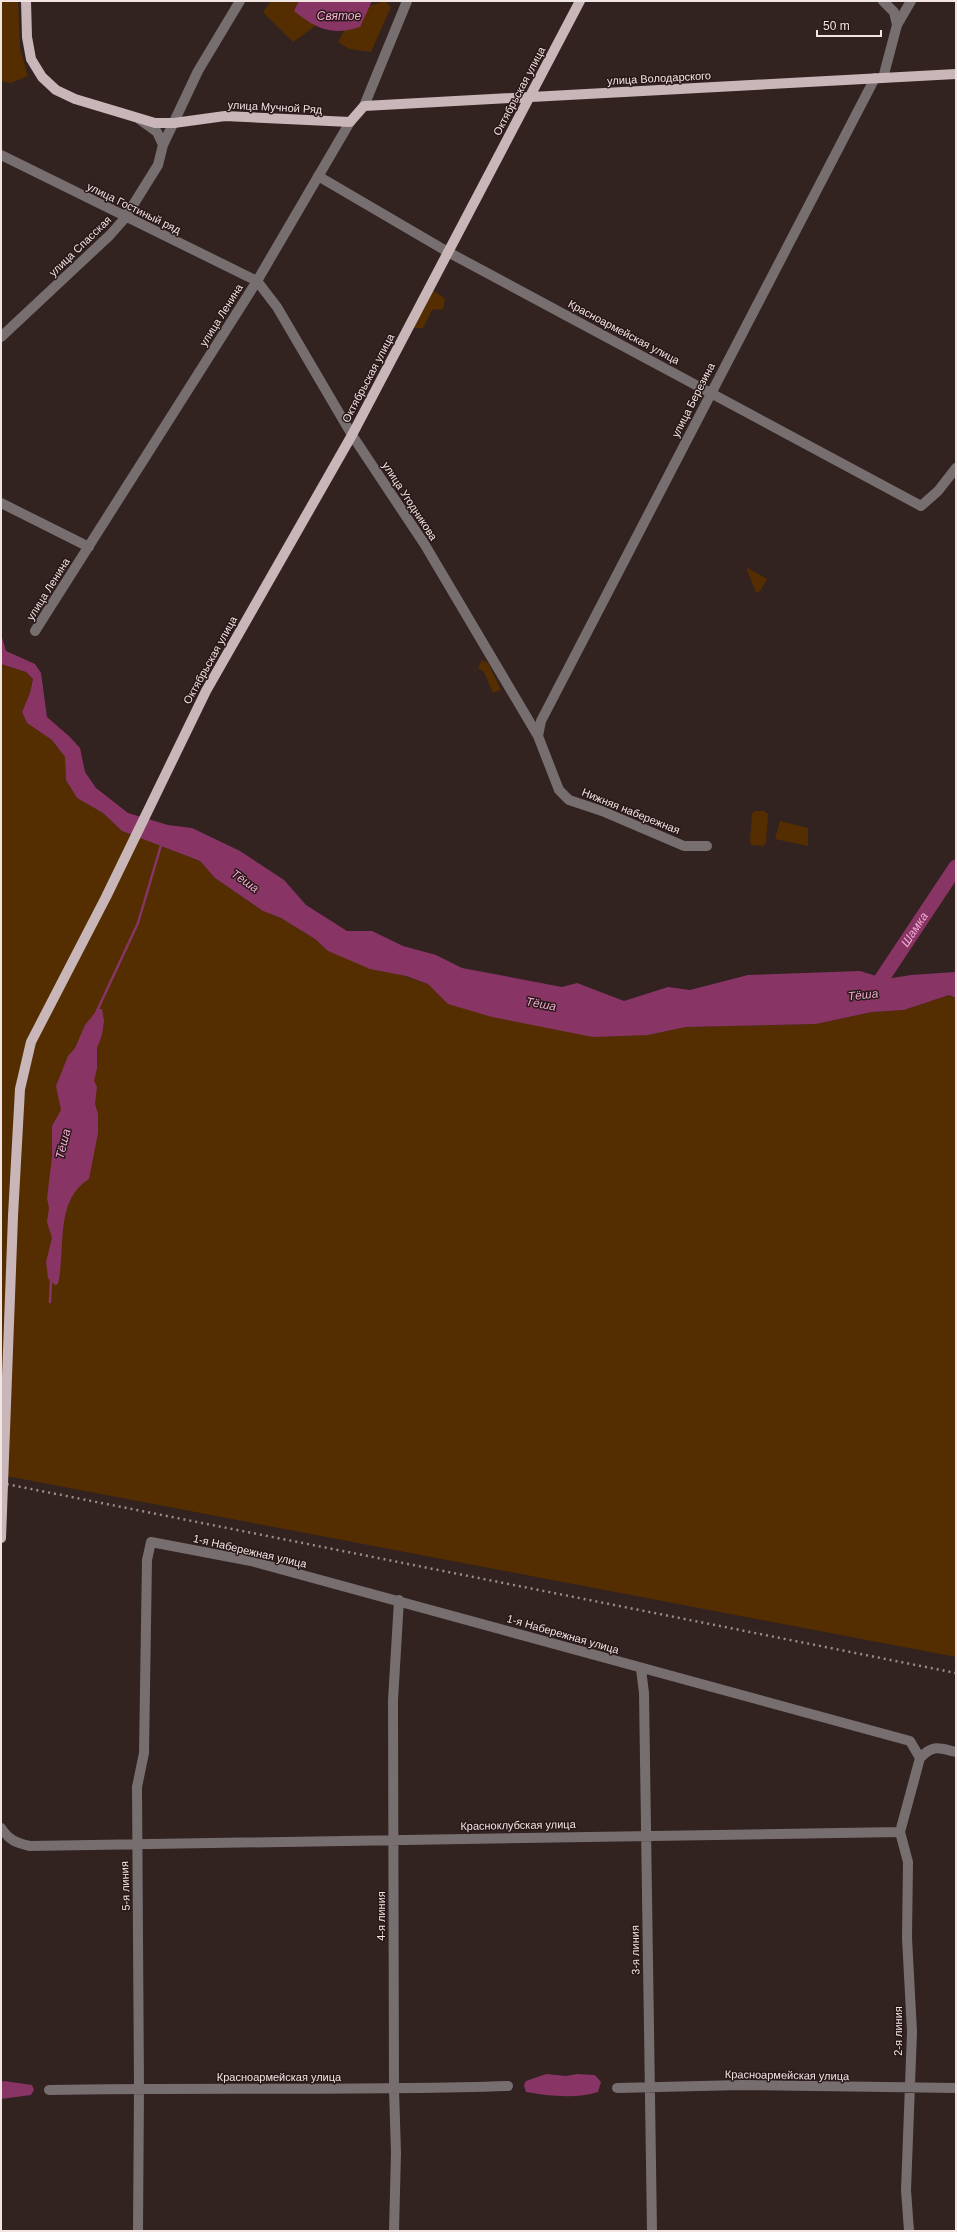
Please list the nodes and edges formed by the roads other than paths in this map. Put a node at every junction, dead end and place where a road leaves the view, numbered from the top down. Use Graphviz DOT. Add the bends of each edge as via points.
graph roads {
  1 [pos="26,1"];
  2 [pos="240,1"];
  3 [pos="407,1"];
  4 [pos="580,1"];
  5 [pos="883,1"];
  6 [pos="911,1"];
  7 [pos="897,25"];
  8 [pos="956,74"];
  9 [pos="879,78"];
  10 [pos="530,97"];
  11 [pos="364,106"];
  12 [pos="128,114"];
  13 [pos="350,122"];
  14 [pos="174,123"];
  15 [pos="163,145"];
  16 [pos="1,155"];
  17 [pos="318,176"];
  18 [pos="125,218"];
  19 [pos="448,252"];
  20 [pos="257,282"];
  21 [pos="1,337"];
  22 [pos="711,392"];
  23 [pos="352,435"];
  24 [pos="956,468"];
  25 [pos="1,502"];
  26 [pos="89,547"];
  27 [pos="35,631"];
  28 [pos="538,736"];
  29 [pos="707,846"];
  30 [pos="1,1538"];
  31 [pos="151,1542"];
  32 [pos="398,1600"];
  33 [pos="641,1669"];
  34 [pos="956,1752"];
  35 [pos="920,1758"];
  36 [pos="1,1828"];
  37 [pos="900,1832"];
  38 [pos="646,1836"];
  39 [pos="393,1840"];
  40 [pos="136,1845"];
  41 [pos="508,2086"];
  42 [pos="649,2087"];
  43 [pos="139,2088"];
  44 [pos="617,2088"];
  45 [pos="909,2088"];
  46 [pos="956,2088"];
  47 [pos="394,2089"];
  48 [pos="49,2090"];
  49 [pos="138,2231"];
  50 [pos="394,2231"];
  51 [pos="652,2231"];
  52 [pos="909,2231"];
  1 -- 12 [label="main road, улица Мучной Ряд" via="27,36 31,59 42,77 56,90 75,99"];
  2 -- 14 [label="street, улица Спасская" via="198,71"];
  3 -- 11 [label="street, улица Ленина"];
  4 -- 10 [label="main road, Октябрьская улица"];
  5 -- 7 [label="street" via="894,12"];
  6 -- 7 [label="street, улица Березина"];
  7 -- 9 [label="street, улица Березина"];
  8 -- 9 [label="main road, улица Володарского"];
  9 -- 10 [label="main road, улица Володарского"];
  9 -- 22 [label="street, улица Березина"];
  10 -- 11 [label="main road, улица Володарского"];
  10 -- 19 [label="main road, Октябрьская улица"];
  11 -- 13 [label="main road, улица Ленина"];
  12 -- 14 [label="main road, улица Мучной Ряд" via="155,122"];
  12 -- 15 [label="street, улица Мучной Ряд" via="157,132"];
  13 -- 14 [label="main road, улица Мучной Ряд" via="225,116"];
  13 -- 17 [label="street, улица Ленина"];
  14 -- 15 [label="street, улица Спасская"];
  15 -- 18 [label="street, улица Спасская" via="158,165"];
  16 -- 18 [label="street, улица Гостиный ряд"];
  17 -- 19 [label="street, Красноармейская улица"];
  17 -- 20 [label="street, улица Ленина"];
  18 -- 20 [label="street, улица Гостиный ряд"];
  18 -- 21 [label="street, улица Спасская"];
  19 -- 22 [label="street, Красноармейская улица"];
  19 -- 23 [label="main road, Октябрьская улица"];
  20 -- 23 [label="street, улица Угодникова" via="277,307"];
  20 -- 26 [label="street, улица Ленина"];
  22 -- 24 [label="street, Красноармейская улица" via="921,506 938,491"];
  22 -- 28 [label="street, улица Березина" via="541,721"];
  23 -- 28 [label="street, улица Угодникова" via="425,545"];
  23 -- 30 [label="main road, Октябрьская улица, bridge" via="210,684 106,897 31,1042 20,1089"];
  25 -- 26 [label="street"];
  26 -- 27 [label="street, улица Ленина"];
  28 -- 29 [label="street, Нижняя набережная" via="559,790 569,800 602,811 684,846"];
  31 -- 32 [label="street, 1-я Набережная улица" via="251,1561"];
  31 -- 40 [label="street, 5-я линия" via="147,1560 144,1753 137,1787"];
  32 -- 33 [label="street, 1-я Набережная улица"];
  32 -- 39 [label="street, 4-я линия" via="393,1700"];
  33 -- 35 [label="street, 1-я Набережная улица" via="766,1700 910,1741"];
  33 -- 38 [label="street, 3-я линия" via="644,1693"];
  34 -- 35 [label="street" via="938,1747 927,1750"];
  35 -- 37 [label="street"];
  36 -- 40 [label="street, Красноклубская улица" via="8,1838 30,1846"];
  37 -- 38 [label="street, Красноклубская улица"];
  37 -- 45 [label="street, 2-я линия" via="908,1862 907,1938 912,2032"];
  38 -- 39 [label="street, Красноклубская улица"];
  38 -- 42 [label="street, 3-я линия"];
  39 -- 40 [label="street, Красноклубская улица"];
  39 -- 47 [label="street, 4-я линия"];
  40 -- 43 [label="street, 5-я линия"];
  41 -- 47 [label="street, Красноармейская улица"];
  42 -- 44 [label="street, Красноармейская улица"];
  42 -- 45 [label="street, Красноармейская улица" via="742,2085"];
  42 -- 51 [label="street, 3-я линия"];
  43 -- 47 [label="street, Красноармейская улица"];
  43 -- 48 [label="street, Красноармейская улица"];
  43 -- 49 [label="street, 5-я линия"];
  45 -- 46 [label="street, Красноармейская улица"];
  45 -- 52 [label="street, 2-я линия" via="906,2190"];
  47 -- 50 [label="street, 4-я линия"];
}
